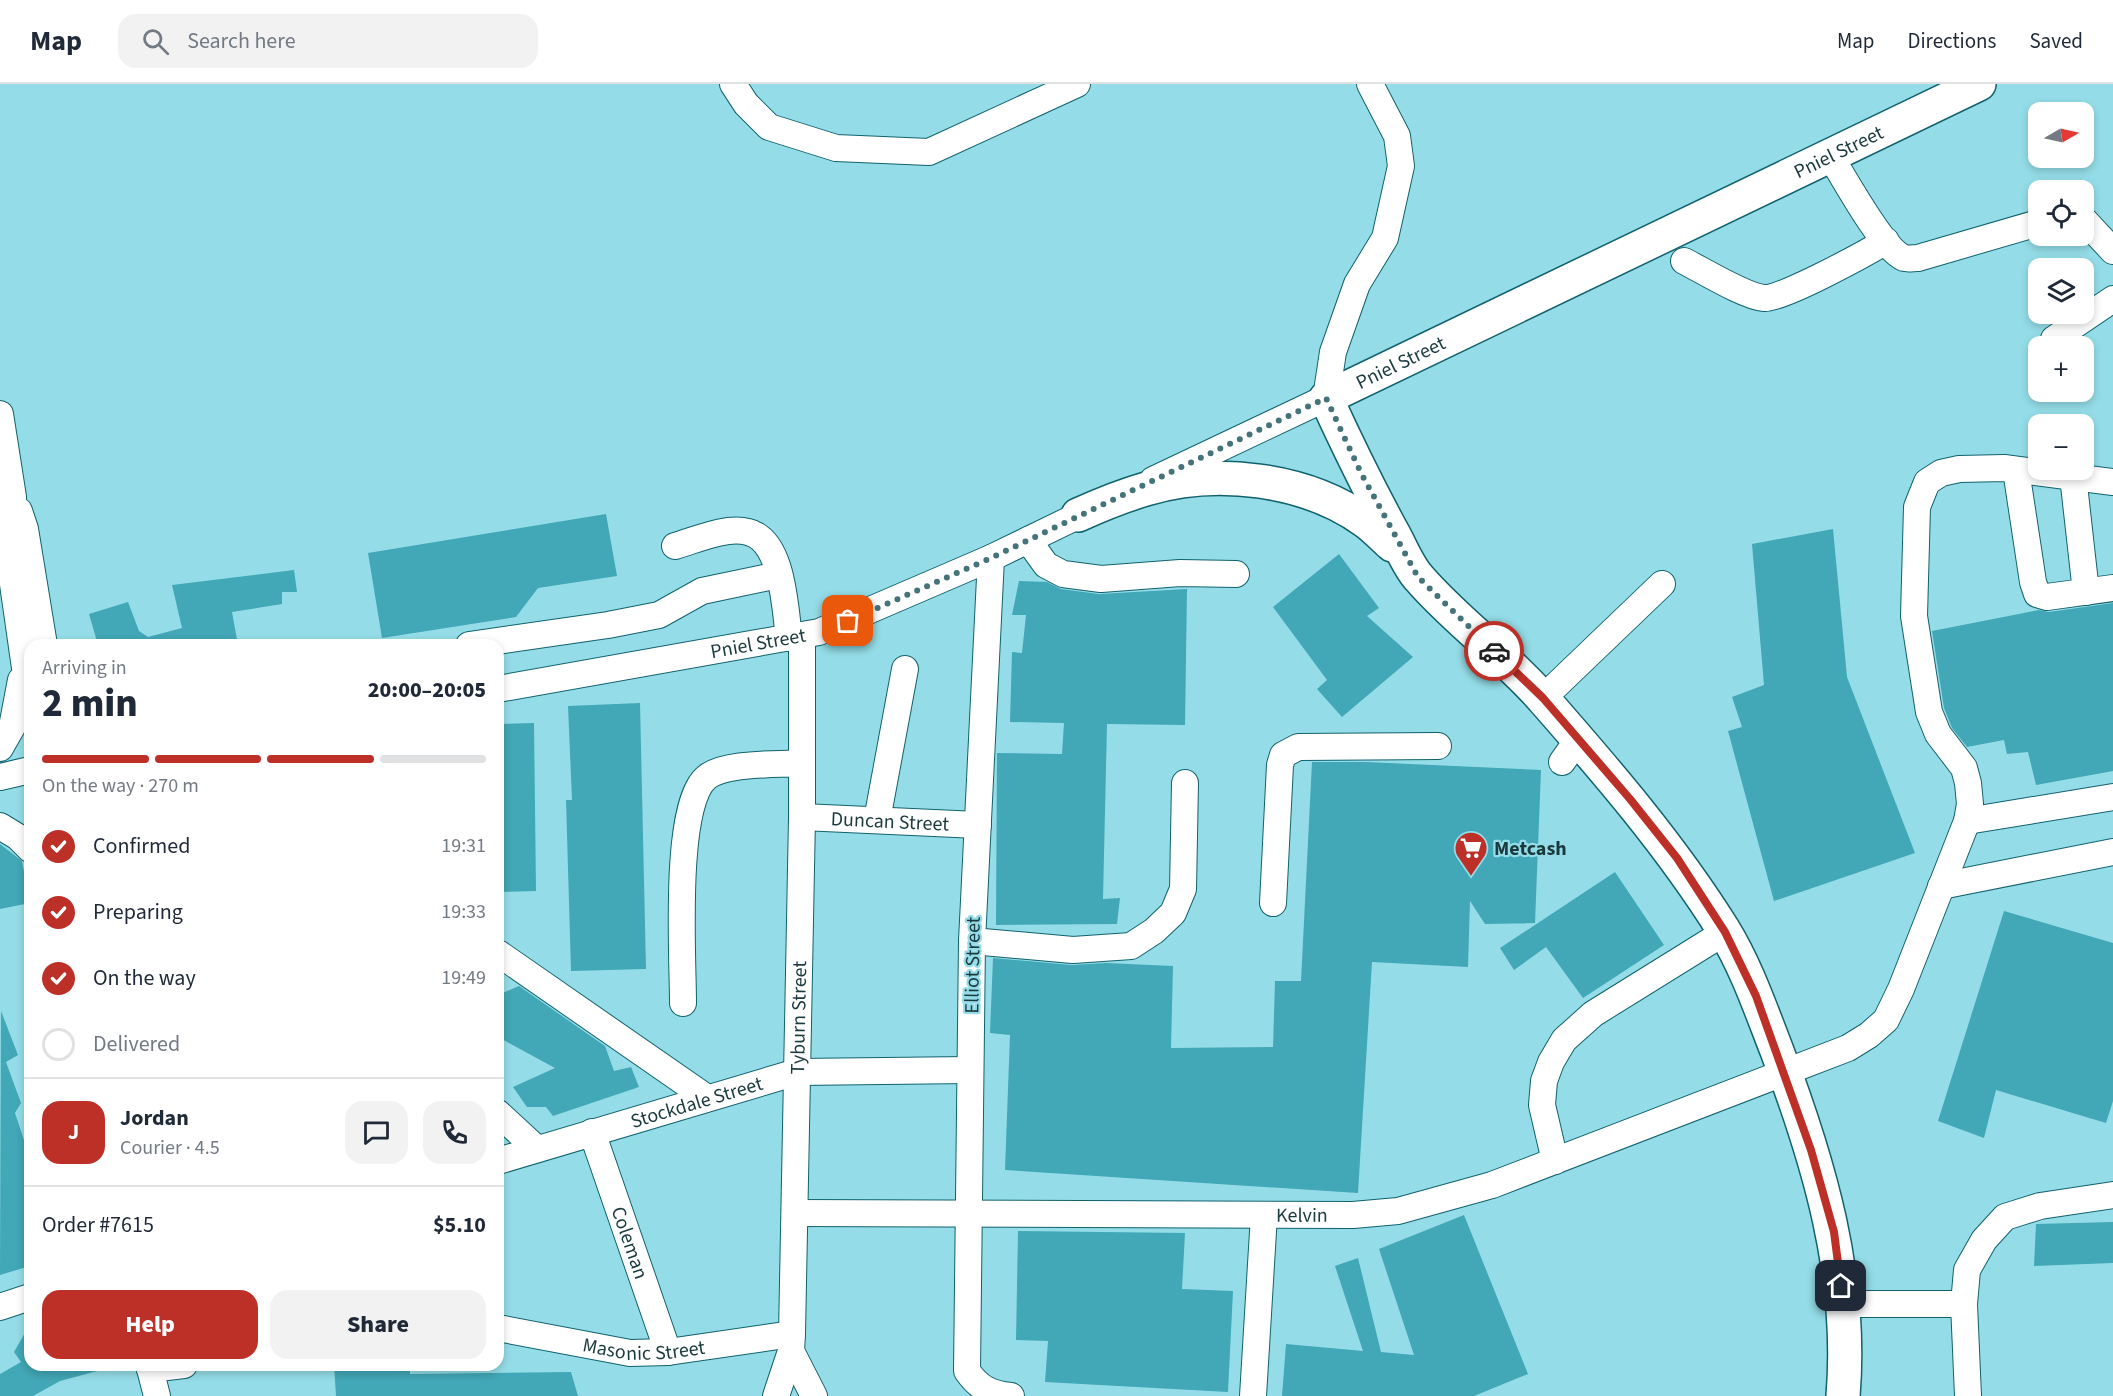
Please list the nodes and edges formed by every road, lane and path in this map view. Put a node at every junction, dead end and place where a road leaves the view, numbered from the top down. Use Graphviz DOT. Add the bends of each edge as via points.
graph roads {
  1 [pos="733,84"];
  2 [pos="1077,84"];
  3 [pos="1370,84"];
  4 [pos="1979,84"];
  5 [pos="1831,157"];
  6 [pos="2028,227"];
  7 [pos="2094,231"];
  8 [pos="1886,241"];
  9 [pos="2113,251"];
  10 [pos="1684,261"];
  11 [pos="2113,299"];
  12 [pos="2058,336"];
  13 [pos="1326,398"];
  14 [pos="0,414"];
  15 [pos="2016,470"];
  16 [pos="2028,471"];
  17 [pos="2094,479"];
  18 [pos="2073,480"];
  19 [pos="2113,482"];
  20 [pos="13,497"];
  21 [pos="1078,515"];
  22 [pos="1028,540"];
  23 [pos="675,546"];
  24 [pos="991,558"];
  25 [pos="1236,574"];
  26 [pos="778,575"];
  27 [pos="1418,577"];
  28 [pos="1662,584"];
  29 [pos="2113,588"];
  30 [pos="2086,592"];
  31 [pos="795,637"];
  32 [pos="43,639"];
  33 [pos="504,640"];
  34 [pos="24,663"];
  35 [pos="906,669"];
  36 [pos="504,688"];
  37 [pos="1543,698"];
  38 [pos="1438,746"];
  39 [pos="0,748"];
  40 [pos="802,763"];
  41 [pos="24,771"];
  42 [pos="0,777"];
  43 [pos="1185,783"];
  44 [pos="2113,797"];
  45 [pos="802,817"];
  46 [pos="877,820"];
  47 [pos="1966,821"];
  48 [pos="978,825"];
  49 [pos="0,826"];
  50 [pos="24,843"];
  51 [pos="2113,852"];
  52 [pos="1941,886"];
  53 [pos="1273,903"];
  54 [pos="1725,932"];
  55 [pos="972,941"];
  56 [pos="504,957"];
  57 [pos="683,1003"];
  58 [pos="970,1070"];
  59 [pos="797,1072"];
  60 [pos="1785,1072"];
  61 [pos="707,1098"];
  62 [pos="504,1119"];
  63 [pos="592,1132"];
  64 [pos="537,1149"];
  65 [pos="504,1159"];
  66 [pos="1555,1161"];
  67 [pos="2113,1195"];
  68 [pos="795,1213"];
  69 [pos="970,1213"];
  70 [pos="1264,1215"];
  71 [pos="24,1299"];
  72 [pos="1844,1304"];
  73 [pos="1964,1304"];
  74 [pos="0,1307"];
  75 [pos="504,1326"];
  76 [pos="792,1342"];
  77 [pos="668,1352"];
  78 [pos="150,1371"];
  79 [pos="157,1396"];
  80 [pos="776,1396"];
  81 [pos="814,1396"];
  82 [pos="1011,1396"];
  83 [pos="1253,1396"];
  84 [pos="1843,1396"];
  85 [pos="1968,1396"];
  1 -- 2 [label="street" via="769,128 836,148 930,152"];
  3 -- 13 [label="street" via="1397,136 1401,166 1385,238 1357,284 1333,352"];
  4 -- 5 [label="main road, Pniel Street"];
  5 -- 8 [label="street"];
  5 -- 13 [label="main road, Pniel Street"];
  6 -- 8 [label="street" via="1918,258 1898,255"];
  7 -- 9 [label="street"];
  8 -- 10 [label="street" via="1772,298 1754,296"];
  11 -- 12 [label="street"];
  13 -- 21 [label="street, Pniel Street"];
  13 -- 27 [label="main road" via="1361,473"];
  14 -- 20 [label="street"];
  15 -- 16 [label="street, Kelvin"];
  15 -- 30 [label="street" via="2035,590 2041,596"];
  15 -- 47 [label="street, Kelvin" via="1959,469 1941,473 1927,482 1917,507 1915,627 1929,712 1938,734 1966,776 1970,804"];
  17 -- 19 [label="street, Kelvin"];
  18 -- 30 [label="street"];
  20 -- 32 [label="street" via="25,529"];
  20 -- 34 [label="street" via="9,556"];
  21 -- 22 [label="street, Pniel Street"];
  21 -- 27 [label="main road" via="1147,488 1184,481 1259,481 1296,489 1365,521 1394,547"];
  22 -- 24 [label="street, Pniel Street"];
  22 -- 25 [label="street" via="1046,565 1063,574 1101,579 1180,573"];
  23 -- 26 [label="street, Tyburn Street" via="721,533 746,531 762,537 773,553"];
  24 -- 31 [label="street, Pniel Street" via="862,615"];
  24 -- 48 [label="street, Elliot Street"];
  26 -- 31 [label="street, Tyburn Street"];
  26 -- 33 [label="street" via="702,591 659,615"];
  27 -- 37 [label="main road"];
  28 -- 37 [label="street"];
  29 -- 30 [label="street"];
  31 -- 36 [label="street, Pniel Street"];
  31 -- 40 [label="street, Tyburn Street"];
  34 -- 39 [label="street" via="12,727"];
  35 -- 46 [label="street"];
  37 -- 54 [label="main road" via="1570,752 1630,799"];
  38 -- 53 [label="street" via="1298,747 1283,755"];
  40 -- 45 [label="street, Tyburn Street"];
  40 -- 57 [label="street" via="732,768 707,777 693,797 683,852"];
  41 -- 42 [label="street"];
  43 -- 55 [label="street" via="1183,889 1173,913 1154,931 1131,946 1073,950"];
  44 -- 47 [label="street"];
  45 -- 46 [label="street, Duncan Street"];
  45 -- 59 [label="street, Tyburn Street"];
  46 -- 48 [label="street, Duncan Street"];
  47 -- 52 [label="street, Kelvin"];
  48 -- 55 [label="street, Elliot Street"];
  49 -- 50 [label="street"];
  51 -- 52 [label="street"];
  52 -- 60 [label="street, Kelvin" via="1886,1020 1848,1048"];
  54 -- 60 [label="main road" via="1756,996"];
  54 -- 66 [label="street" via="1593,1014 1564,1040 1548,1071 1542,1105"];
  55 -- 58 [label="street, Elliot Street"];
  56 -- 61 [label="street"];
  58 -- 59 [label="street, Stockdale Street"];
  58 -- 69 [label="street, Elliot Street"];
  59 -- 61 [label="street, Stockdale Street"];
  59 -- 68 [label="street, Tyburn Street"];
  60 -- 66 [label="street, Kelvin"];
  60 -- 72 [label="main road" via="1834,1232"];
  61 -- 63 [label="street, Stockdale Street"];
  62 -- 64 [label="street"];
  63 -- 64 [label="street, Stockdale Street"];
  63 -- 77 [label="street, Coleman"];
  64 -- 65 [label="street, Stockdale Street"];
  66 -- 70 [label="street, Kelvin" via="1492,1185 1398,1210 1353,1215"];
  67 -- 73 [label="street" via="2040,1206 2005,1216 1984,1240 1967,1270"];
  68 -- 69 [label="street, Kelvin"];
  68 -- 76 [label="street, Tyburn Street"];
  69 -- 70 [label="street, Kelvin"];
  69 -- 82 [label="street, Elliot Street" via="967,1371 978,1387 995,1395"];
  70 -- 83 [label="street"];
  71 -- 74 [label="street"];
  72 -- 73 [label="street"];
  72 -- 84 [label="main road"];
  73 -- 85 [label="street"];
  75 -- 77 [label="street, Masonic Street" via="630,1353"];
  76 -- 77 [label="street, Masonic Street"];
  76 -- 80 [label="street, Tyburn Street"];
  76 -- 81 [label="street"];
  78 -- 79 [label="street"];
}
